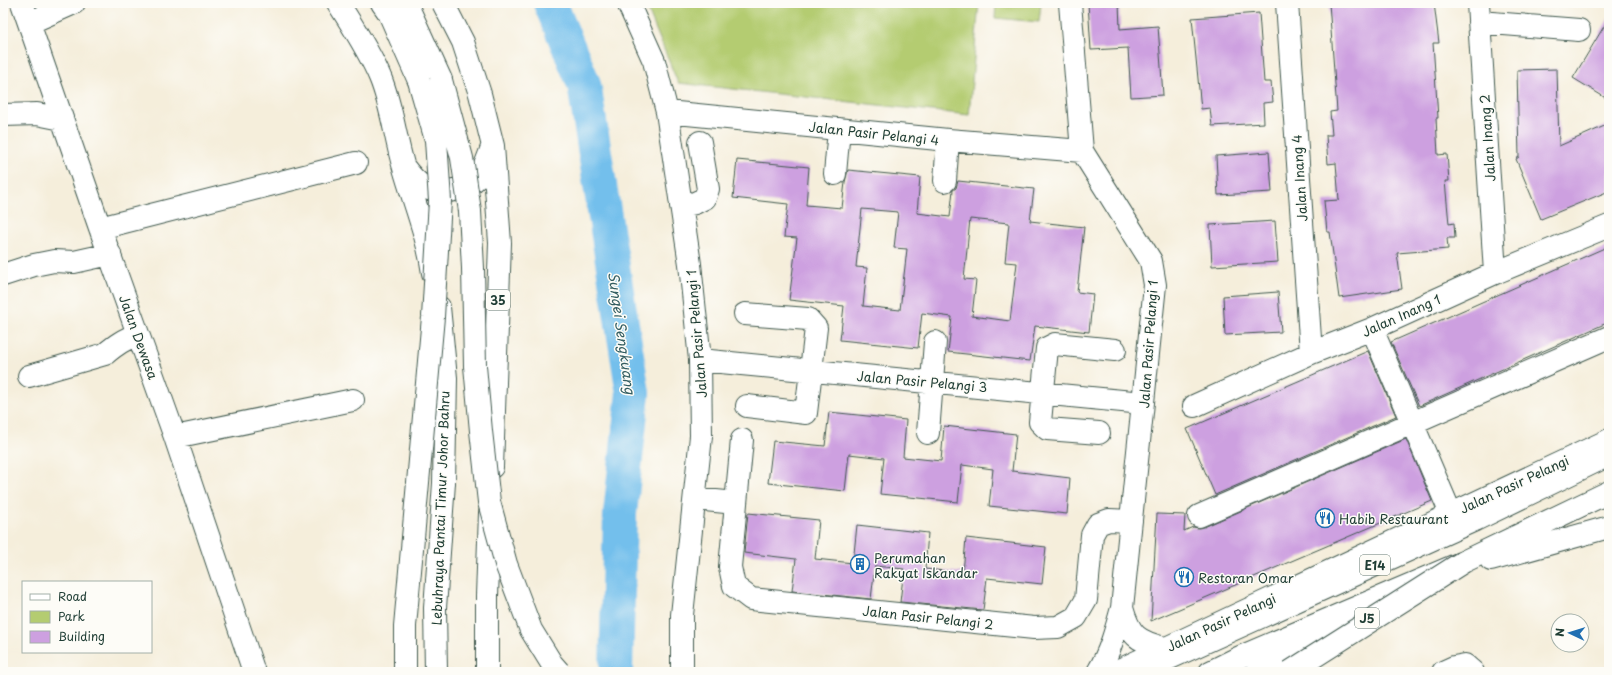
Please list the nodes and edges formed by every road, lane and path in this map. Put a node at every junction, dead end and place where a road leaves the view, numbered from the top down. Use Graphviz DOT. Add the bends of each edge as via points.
graph roads {
  1 [pos="74,3"];
  2 [pos="338,3"];
  3 [pos="382,3"];
  4 [pos="406,3"];
  5 [pos="443,3"];
  6 [pos="628,3"];
  7 [pos="1070,3"];
  8 [pos="1287,3"];
  9 [pos="1479,12"];
  10 [pos="26,13"];
  11 [pos="1579,30"];
  12 [pos="667,112"];
  13 [pos="3,115"];
  14 [pos="62,119"];
  15 [pos="838,129"];
  16 [pos="948,140"];
  17 [pos="700,142"];
  18 [pos="493,146"];
  19 [pos="1082,151"];
  20 [pos="356,163"];
  21 [pos="403,166"];
  22 [pos="835,174"];
  23 [pos="945,181"];
  24 [pos="681,206"];
  25 [pos="1609,226"];
  26 [pos="100,228"];
  27 [pos="110,254"];
  28 [pos="1495,273"];
  29 [pos="3,275"];
  30 [pos="745,314"];
  31 [pos="1372,328"];
  32 [pos="138,334"];
  33 [pos="1609,337"];
  34 [pos="935,342"];
  35 [pos="1115,350"];
  36 [pos="1311,353"];
  37 [pos="700,360"];
  38 [pos="811,371"];
  39 [pos="28,376"];
  40 [pos="932,381"];
  41 [pos="1042,392"];
  42 [pos="354,400"];
  43 [pos="1144,403"];
  44 [pos="747,406"];
  45 [pos="1194,406"];
  46 [pos="1411,423"];
  47 [pos="928,433"];
  48 [pos="1099,433"];
  49 [pos="174,437"];
  50 [pos="742,440"];
  51 [pos="1609,440"];
  52 [pos="1609,455"];
  53 [pos="1609,492"];
  54 [pos="696,499"];
  55 [pos="1609,501"];
  56 [pos="736,503"];
  57 [pos="1451,514"];
  58 [pos="1198,516"];
  59 [pos="1131,522"];
  60 [pos="1609,527"];
  61 [pos="1470,562"];
  62 [pos="1122,608"];
  63 [pos="1164,648"];
  64 [pos="1469,668"];
  65 [pos="254,672"];
  66 [pos="405,672"];
  67 [pos="436,672"];
  68 [pos="487,672"];
  69 [pos="559,672"];
  70 [pos="682,672"];
  71 [pos="1098,672"];
  72 [pos="1115,672"];
  73 [pos="1139,672"];
  74 [pos="1210,672"];
  75 [pos="1256,672"];
  76 [pos="1290,672"];
  77 [pos="1443,672"];
  1 -- 10 [label="main road"];
  2 -- 21 [label="main road, Lebuhraya Pantai Timur Johor Bahru" via="360,38 380,78"];
  3 -- 66 [label="main road, bridge" via="389,13 419,81 436,140 440,201 433,317 405,626"];
  4 -- 69 [label="main road, bridge" via="441,80 462,158 470,211 476,366 489,502 506,564 531,630"];
  5 -- 18 [label="main road, 35" via="463,42"];
  6 -- 12 [label="main road, Jalan Pasir Pelangi 1" via="654,61"];
  7 -- 19 [label="main road, Jalan Pasir Pelangi 1"];
  8 -- 36 [label="main road, Jalan Inang 4"];
  9 -- 11 [label="main road"];
  9 -- 28 [label="main road, Jalan Inang 2"];
  10 -- 14 [label="main road, Jalan Dewasa"];
  12 -- 15 [label="main road, Jalan Pasir Pelangi 4"];
  12 -- 24 [label="main road, Jalan Pasir Pelangi 1"];
  13 -- 14 [label="main road" via="37,114"];
  14 -- 26 [label="main road, Jalan Dewasa"];
  15 -- 16 [label="main road, Jalan Pasir Pelangi 4"];
  15 -- 22 [label="main road"];
  16 -- 19 [label="main road, Jalan Pasir Pelangi 4"];
  16 -- 23 [label="main road"];
  17 -- 24 [label="main road" via="708,189 705,198"];
  18 -- 21 [label="main road" via="480,174 469,184 454,190 439,191 424,186"];
  18 -- 68 [label="main road, 35" via="500,243 486,596"];
  19 -- 43 [label="main road, Jalan Pasir Pelangi 1" via="1151,261 1155,285"];
  20 -- 26 [label="main road"];
  21 -- 67 [label="main road, Lebuhraya Pantai Timur Johor Bahru" via="420,217 432,267 446,378 444,483 435,608"];
  24 -- 37 [label="main road, Jalan Pasir Pelangi 1"];
  25 -- 28 [label="main road, Jalan Inang 1"];
  26 -- 27 [label="main road, Jalan Dewasa"];
  27 -- 29 [label="main road" via="74,262 54,261"];
  27 -- 32 [label="main road, Jalan Dewasa"];
  28 -- 31 [label="main road, Jalan Inang 1"];
  30 -- 38 [label="main road" via="808,319 816,328"];
  31 -- 36 [label="main road, Jalan Inang 1"];
  31 -- 46 [label="main road"];
  32 -- 39 [label="main road" via="118,342 105,354"];
  32 -- 49 [label="main road, Jalan Dewasa"];
  33 -- 46 [label="main road"];
  34 -- 40 [label="main road"];
  35 -- 41 [label="main road" via="1055,344 1047,348"];
  36 -- 45 [label="main road, Jalan Inang 1"];
  37 -- 38 [label="main road, Jalan Pasir Pelangi 3"];
  37 -- 54 [label="main road, Jalan Pasir Pelangi 1" via="701,436"];
  38 -- 40 [label="main road, Jalan Pasir Pelangi 3"];
  38 -- 44 [label="main road" via="806,413"];
  40 -- 41 [label="main road, Jalan Pasir Pelangi 3"];
  40 -- 47 [label="main road"];
  41 -- 43 [label="main road, Jalan Pasir Pelangi 3"];
  41 -- 48 [label="main road" via="1040,422 1047,429"];
  42 -- 49 [label="main road"];
  43 -- 59 [label="main road, Jalan Pasir Pelangi 1"];
  46 -- 57 [label="main road"];
  46 -- 58 [label="main road"];
  49 -- 65 [label="main road, Jalan Dewasa"];
  50 -- 56 [label="main road, Jalan Pasir Pelangi 2"];
  51 -- 57 [label="main road, Jalan Pasir Pelangi"];
  52 -- 73 [label="main road, E14" via="1475,520"];
  53 -- 61 [label="main road, E14"];
  54 -- 56 [label="main road"];
  54 -- 70 [label="main road, Jalan Pasir Pelangi 1" via="682,615"];
  55 -- 61 [label="main road, J5"];
  56 -- 59 [label="main road, Jalan Pasir Pelangi 2" via="730,567 734,586 751,599 1034,628 1058,627 1076,617 1086,600 1092,535 1098,524 1108,520"];
  57 -- 63 [label="main road, Jalan Pasir Pelangi"];
  59 -- 62 [label="main road, Jalan Pasir Pelangi 1"];
  60 -- 61 [label="main road"];
  61 -- 74 [label="main road, E14, bridge"];
  61 -- 75 [label="main road, J5"];
  61 -- 76 [label="main road, bridge"];
  62 -- 63 [label="main road, Jalan Pasir Pelangi 1" via="1127,625 1133,634 1140,640"];
  62 -- 71 [label="main road, Jalan Pasir Pelangi 1" via="1111,646"];
  63 -- 72 [label="main road, Jalan Pasir Pelangi"];
  64 -- 77 [label="main road" via="1454,667"];
}
